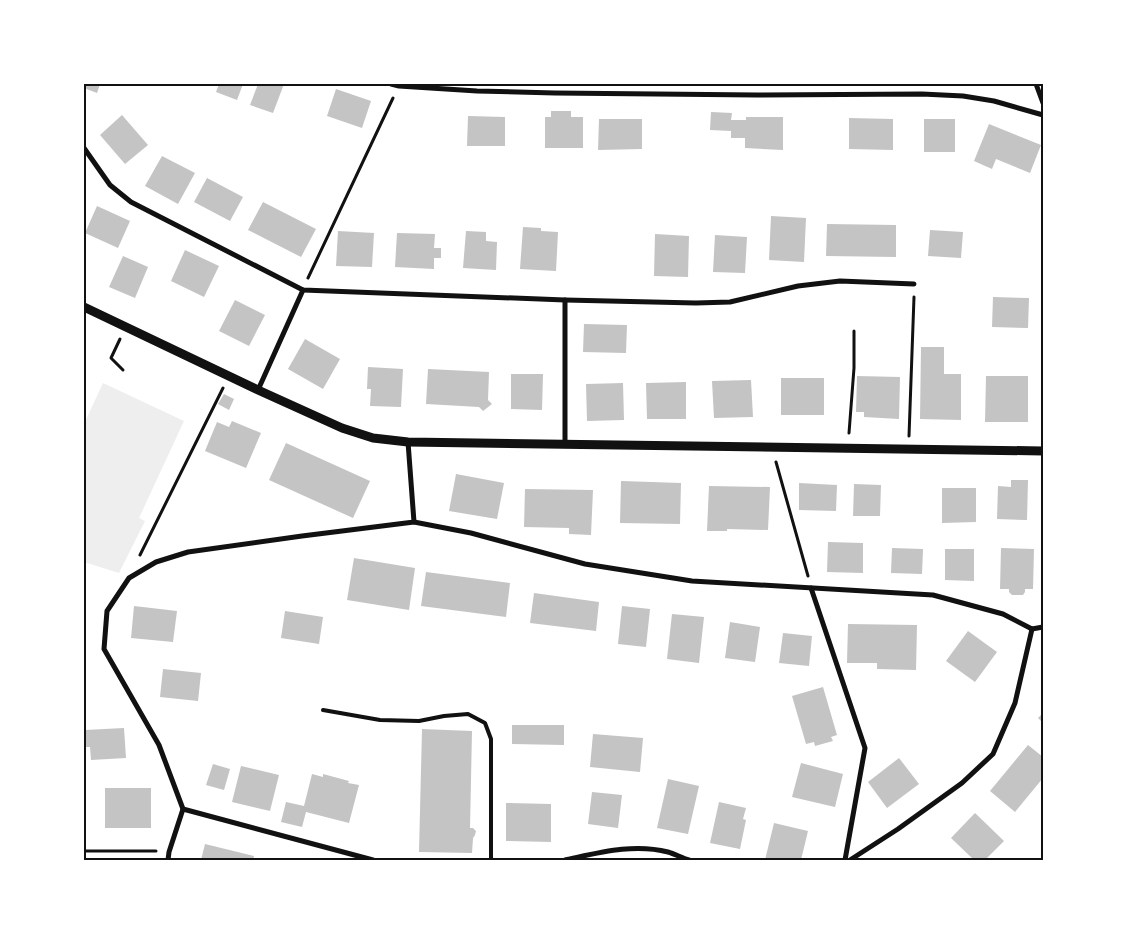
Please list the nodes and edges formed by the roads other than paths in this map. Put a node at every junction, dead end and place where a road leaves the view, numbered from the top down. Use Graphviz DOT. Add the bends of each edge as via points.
graph roads {
  1 [pos="391,84"];
  2 [pos="1036,84"];
  3 [pos="1043,103"];
  4 [pos="1043,114"];
  5 [pos="84,148"];
  6 [pos="914,284"];
  7 [pos="302,290"];
  8 [pos="565,300"];
  9 [pos="84,307"];
  10 [pos="258,390"];
  11 [pos="408,442"];
  12 [pos="565,444"];
  13 [pos="1043,451"];
  14 [pos="414,522"];
  15 [pos="811,588"];
  16 [pos="1043,627"];
  17 [pos="1032,629"];
  18 [pos="323,710"];
  19 [pos="183,810"];
  20 [pos="168,860"];
  21 [pos="373,860"];
  22 [pos="492,860"];
  23 [pos="564,860"];
  24 [pos="690,860"];
  25 [pos="845,860"];
  26 [pos="850,860"];
  1 -- 4 [label="street" via="555,93 922,94 963,96"];
  2 -- 3 [label="street"];
  5 -- 7 [label="street" via="110,185 131,202"];
  6 -- 8 [label="street" via="840,281 798,286 730,302"];
  7 -- 8 [label="street"];
  7 -- 10 [label="street"];
  8 -- 12 [label="street"];
  9 -- 10 [label="street"];
  10 -- 11 [label="street" via="342,428 373,438"];
  11 -- 12 [label="street"];
  11 -- 14 [label="street"];
  12 -- 13 [label="street"];
  14 -- 15 [label="street" via="471,533 585,564 692,581"];
  14 -- 19 [label="street" via="188,552 156,562 129,578 107,610 104,649 158,745"];
  15 -- 17 [label="street" via="933,595 1003,614"];
  15 -- 25 [label="street" via="865,748"];
  16 -- 17 [label="street"];
  17 -- 26 [label="street" via="1015,703 992,754 962,783"];
  18 -- 22 [label="lane" via="380,720 419,721 468,714 485,723 491,739"];
  19 -- 20 [label="street"];
  19 -- 21 [label="street"];
  23 -- 24 [label="street" via="638,848 668,852"];
}
